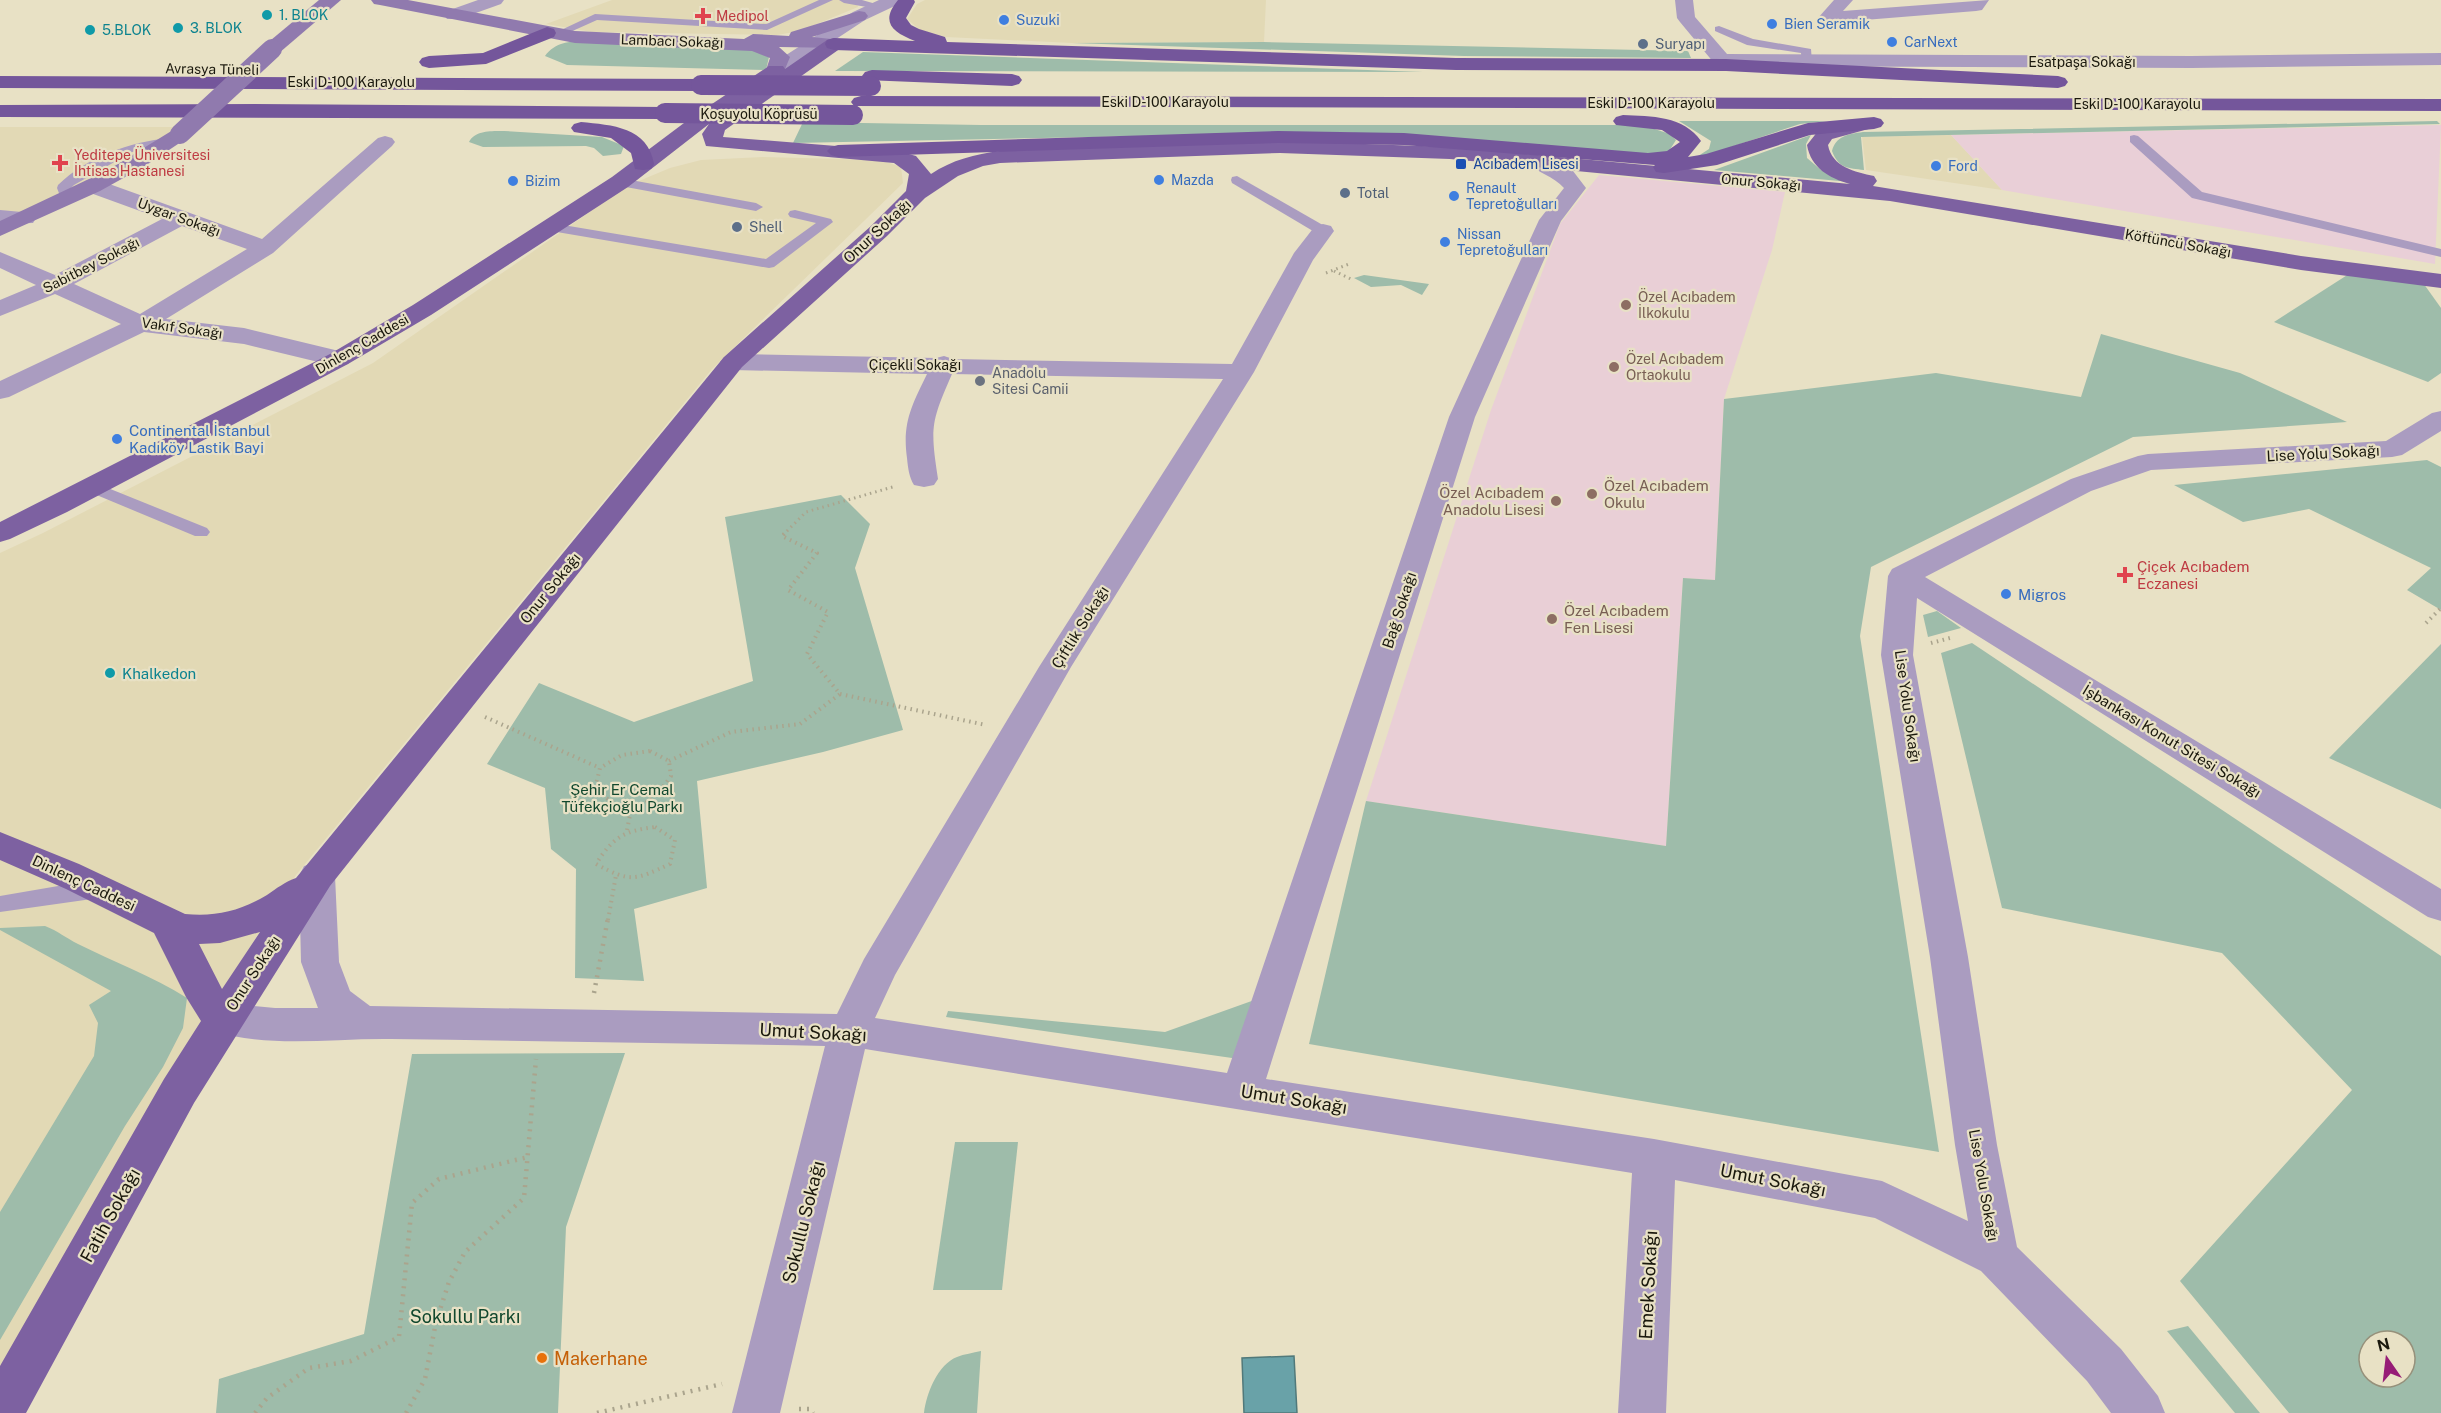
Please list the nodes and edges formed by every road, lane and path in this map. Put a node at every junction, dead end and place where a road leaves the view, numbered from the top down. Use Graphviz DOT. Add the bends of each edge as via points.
graph roads {
  1 [pos="332,0"];
  2 [pos="380,0"];
  3 [pos="495,0"];
  4 [pos="828,0"];
  5 [pos="844,0"];
  6 [pos="1684,0"];
  7 [pos="1844,0"];
  8 [pos="897,2"];
  9 [pos="1978,3"];
  10 [pos="453,15"];
  11 [pos="859,16"];
  12 [pos="1719,29"];
  13 [pos="562,34"];
  14 [pos="730,39"];
  15 [pos="824,44"];
  16 [pos="1111,52"];
  17 [pos="2441,59"];
  18 [pos="405,62"];
  19 [pos="1806,62"];
  20 [pos="334,63"];
  21 [pos="1725,63"];
  22 [pos="0,68"];
  23 [pos="92,68"];
  24 [pos="776,70"];
  25 [pos="568,73"];
  26 [pos="1027,80"];
  27 [pos="707,81"];
  28 [pos="0,82"];
  29 [pos="2058,82"];
  30 [pos="2082,82"];
  31 [pos="864,95"];
  32 [pos="0,100"];
  33 [pos="2322,105"];
  34 [pos="2441,105"];
  35 [pos="672,107"];
  36 [pos="2441,109"];
  37 [pos="0,111"];
  38 [pos="1474,116"];
  39 [pos="0,124"];
  40 [pos="1865,124"];
  41 [pos="174,138"];
  42 [pos="2134,139"];
  43 [pos="385,142"];
  44 [pos="780,149"];
  45 [pos="838,151"];
  46 [pos="1538,161"];
  47 [pos="643,164"];
  48 [pos="1605,168"];
  49 [pos="1237,180"];
  50 [pos="620,182"];
  51 [pos="93,186"];
  52 [pos="916,193"];
  53 [pos="1919,195"];
  54 [pos="67,198"];
  55 [pos="756,207"];
  56 [pos="1266,210"];
  57 [pos="795,214"];
  58 [pos="0,217"];
  59 [pos="25,218"];
  60 [pos="180,218"];
  61 [pos="551,227"];
  62 [pos="0,229"];
  63 [pos="1320,235"];
  64 [pos="265,248"];
  65 [pos="2441,253"];
  66 [pos="0,259"];
  67 [pos="1333,270"];
  68 [pos="2441,272"];
  69 [pos="1351,279"];
  70 [pos="2441,281"];
  71 [pos="55,285"];
  72 [pos="0,309"];
  73 [pos="141,324"];
  74 [pos="339,359"];
  75 [pos="733,362"];
  76 [pos="944,364"];
  77 [pos="1241,372"];
  78 [pos="0,391"];
  79 [pos="2441,419"];
  80 [pos="924,479"];
  81 [pos="93,488"];
  82 [pos="201,532"];
  83 [pos="0,533"];
  84 [pos="0,545"];
  85 [pos="1903,576"];
  86 [pos="2441,608"];
  87 [pos="2426,623"];
  88 [pos="840,694"];
  89 [pos="456,705"];
  90 [pos="1017,731"];
  91 [pos="669,761"];
  92 [pos="600,768"];
  93 [pos="631,810"];
  94 [pos="627,830"];
  95 [pos="0,845"];
  96 [pos="616,875"];
  97 [pos="317,876"];
  98 [pos="104,891"];
  99 [pos="0,904"];
  100 [pos="2441,907"];
  101 [pos="168,923"];
  102 [pos="594,995"];
  103 [pos="224,1019"];
  104 [pos="362,1023"];
  105 [pos="849,1030"];
  106 [pos="536,1057"];
  107 [pos="1242,1091"];
  108 [pos="528,1157"];
  109 [pos="1654,1158"];
  110 [pos="1997,1257"];
  111 [pos="742,1398"];
  112 [pos="0,1412"];
  113 [pos="255,1413"];
  114 [pos="406,1413"];
  115 [pos="597,1413"];
  116 [pos="1642,1413"];
  117 [pos="2141,1413"];
  1 -- 41 [label="main road, bridge"];
  2 -- 10 [label="main road, Lambacı Sokağı"];
  3 -- 10 [label="street"];
  4 -- 13 [label="lane" via="767,27 595,17"];
  5 -- 8 [label="lane"];
  6 -- 21 [label="street" via="1686,18"];
  7 -- 9 [label="street" via="1827,18"];
  8 -- 11 [label="street"];
  8 -- 15 [label="street"];
  8 -- 16 [label="highway" via="898,24 934,40"];
  10 -- 13 [label="main road, Lambacı Sokağı"];
  11 -- 14 [label="main road" via="790,38"];
  11 -- 15 [label="street"];
  12 -- 19 [label="lane" via="1747,43 1807,51"];
  13 -- 14 [label="main road, Lambacı Sokağı"];
  13 -- 18 [label="highway" via="486,58"];
  13 -- 24 [label="main road, Lambacı Sokağı" via="753,45 780,57"];
  13 -- 25 [label="highway" via="529,50 526,57"];
  14 -- 15 [label="main road"];
  15 -- 16 [label="highway"];
  15 -- 24 [label="street"];
  15 -- 44 [label="main road" via="712,134 713,142"];
  16 -- 21 [label="highway" via="1456,64"];
  17 -- 19 [label="street, Esatpaşa Sokağı"];
  19 -- 21 [label="street, Esatpaşa Sokağı"];
  20 -- 23 [label="highway"];
  21 -- 29 [label="highway"];
  22 -- 23 [label="highway, Avrasya Tüneli"];
  23 -- 25 [label="highway, Avrasya Tüneli"];
  24 -- 47 [label="main road"];
  25 -- 27 [label="highway"];
  26 -- 31 [label="highway"];
  27 -- 28 [label="highway, Eski D-100 Karayolu"];
  27 -- 31 [label="highway, Koşuyolu Köprüsü, bridge"];
  29 -- 30 [label="highway, Eski D-100 Karayolu"];
  29 -- 31 [label="highway, Eski D-100 Karayolu" via="1848,86 1176,84"];
  31 -- 33 [label="highway, Eski D-100 Karayolu"];
  31 -- 35 [label="highway, Koşuyolu Köprüsü, bridge"];
  31 -- 38 [label="highway"];
  32 -- 35 [label="highway, Eski D-100 Karayolu"];
  33 -- 34 [label="highway, Eski D-100 Karayolu"];
  33 -- 38 [label="highway" via="2066,112"];
  35 -- 37 [label="highway"];
  36 -- 40 [label="highway"];
  38 -- 45 [label="highway" via="1645,122 1666,125 1687,134 1691,141 1679,154 1648,159 1341,137"];
  39 -- 47 [label="highway" via="580,128 617,132 641,151"];
  40 -- 48 [label="highway" via="1808,129 1681,166"];
  40 -- 53 [label="main road" via="1825,135 1817,145 1822,162 1856,179"];
  41 -- 51 [label="main road"];
  41 -- 54 [label="lane" via="124,149 69,182 63,188"];
  42 -- 65 [label="lane" via="2197,195"];
  43 -- 64 [label="street"];
  44 -- 45 [label="main road"];
  44 -- 50 [label="main road" via="693,157"];
  45 -- 52 [label="main road" via="908,161 920,173"];
  46 -- 48 [label="main road, Onur Sokağı"];
  46 -- 52 [label="main road, Onur Sokağı" via="1450,153 1280,147 1000,157 950,171"];
  46 -- 107 [label="street, Bağ Sokağı" via="1565,176 1575,188 1550,220 1462,417"];
  47 -- 50 [label="main road"];
  48 -- 53 [label="main road, Onur Sokağı"];
  49 -- 63 [label="lane"];
  50 -- 55 [label="lane"];
  50 -- 61 [label="main road, Dinlenç Caddesi"];
  51 -- 54 [label="main road"];
  51 -- 60 [label="street, Uygar Sokağı"];
  52 -- 75 [label="main road, Onur Sokağı"];
  53 -- 68 [label="main road, Köftüncü Sokağı"];
  53 -- 70 [label="main road, Köftüncü Sokağı" via="2301,263"];
  54 -- 59 [label="main road"];
  56 -- 63 [label="lane"];
  57 -- 61 [label="lane" via="826,222 769,264"];
  58 -- 59 [label="street"];
  59 -- 62 [label="main road"];
  60 -- 64 [label="street, Uygar Sokağı"];
  60 -- 71 [label="street, Sabitbey Sokağı"];
  61 -- 74 [label="main road, Dinlenç Caddesi"];
  63 -- 77 [label="street, Çiftlik Sokağı" via="1302,258"];
  64 -- 73 [label="street"];
  66 -- 71 [label="street, Vakıf Sokağı"];
  67 -- 69 [label="path"];
  71 -- 72 [label="street, Sabitbey Sokağı"];
  71 -- 73 [label="street, Vakıf Sokağı"];
  73 -- 74 [label="street, Vakıf Sokağı" via="244,336"];
  73 -- 78 [label="street"];
  74 -- 81 [label="main road, Dinlenç Caddesi"];
  75 -- 76 [label="street, Çiçekli Sokağı"];
  75 -- 89 [label="main road, Onur Sokağı"];
  76 -- 77 [label="street, Çiçekli Sokağı"];
  76 -- 80 [label="street" via="921,415 918,438"];
  77 -- 90 [label="street, Çiftlik Sokağı"];
  79 -- 85 [label="street, Lise Yolu Sokağı" via="2392,449 2148,462 2081,485"];
  80 -- 88 [label="path" via="806,512 782,536 817,553 788,590 828,612 807,654"];
  81 -- 82 [label="lane"];
  81 -- 83 [label="main road, Dinlenç Caddesi"];
  81 -- 84 [label="main road, Dinlenç Caddesi" via="41,525"];
  85 -- 100 [label="street, İşbankası Konut Sitesi Sokağı"];
  85 -- 110 [label="street, Lise Yolu Sokağı" via="1898,655"];
  86 -- 87 [label="path"];
  88 -- 90 [label="path"];
  88 -- 91 [label="path" via="800,724 731,732"];
  89 -- 92 [label="path"];
  89 -- 97 [label="main road, Onur Sokağı"];
  90 -- 105 [label="street, Çiftlik Sokağı" via="878,970"];
  91 -- 92 [label="path" via="650,751 622,755"];
  91 -- 93 [label="path" via="671,776 663,788 652,801"];
  92 -- 93 [label="path" via="595,789 609,803"];
  93 -- 94 [label="path"];
  94 -- 96 [label="path" via="607,847 596,864"];
  94 -- 96 [label="path" via="655,827 675,840 670,864 636,879"];
  95 -- 98 [label="main road, Dinlenç Caddesi"];
  96 -- 102 [label="path"];
  97 -- 101 [label="main road, Dinlenç Caddesi" via="277,908 245,924 203,929"];
  97 -- 103 [label="main road, Onur Sokağı"];
  97 -- 104 [label="street" via="320,962 334,1000"];
  98 -- 99 [label="lane"];
  98 -- 101 [label="main road, Dinlenç Caddesi"];
  101 -- 103 [label="main road" via="213,1010"];
  103 -- 104 [label="street, Umut Sokağı" via="282,1026"];
  103 -- 112 [label="main road, Fatih Sokağı" via="179,1091"];
  104 -- 105 [label="street, Umut Sokağı"];
  105 -- 107 [label="street, Umut Sokağı"];
  105 -- 111 [label="street, Sokullu Sokağı"];
  106 -- 108 [label="path"];
  107 -- 109 [label="street, Umut Sokağı"];
  108 -- 113 [label="path" via="439,1179 412,1203 399,1337 351,1361 309,1368 267,1398"];
  108 -- 114 [label="path" via="524,1198 465,1252 449,1282 436,1322 425,1379"];
  109 -- 110 [label="street, Umut Sokağı" via="1882,1200"];
  109 -- 116 [label="street, Emek Sokağı"];
  110 -- 117 [label="street, Umut Sokağı" via="2104,1365"];
  111 -- 115 [label="path"];
}
